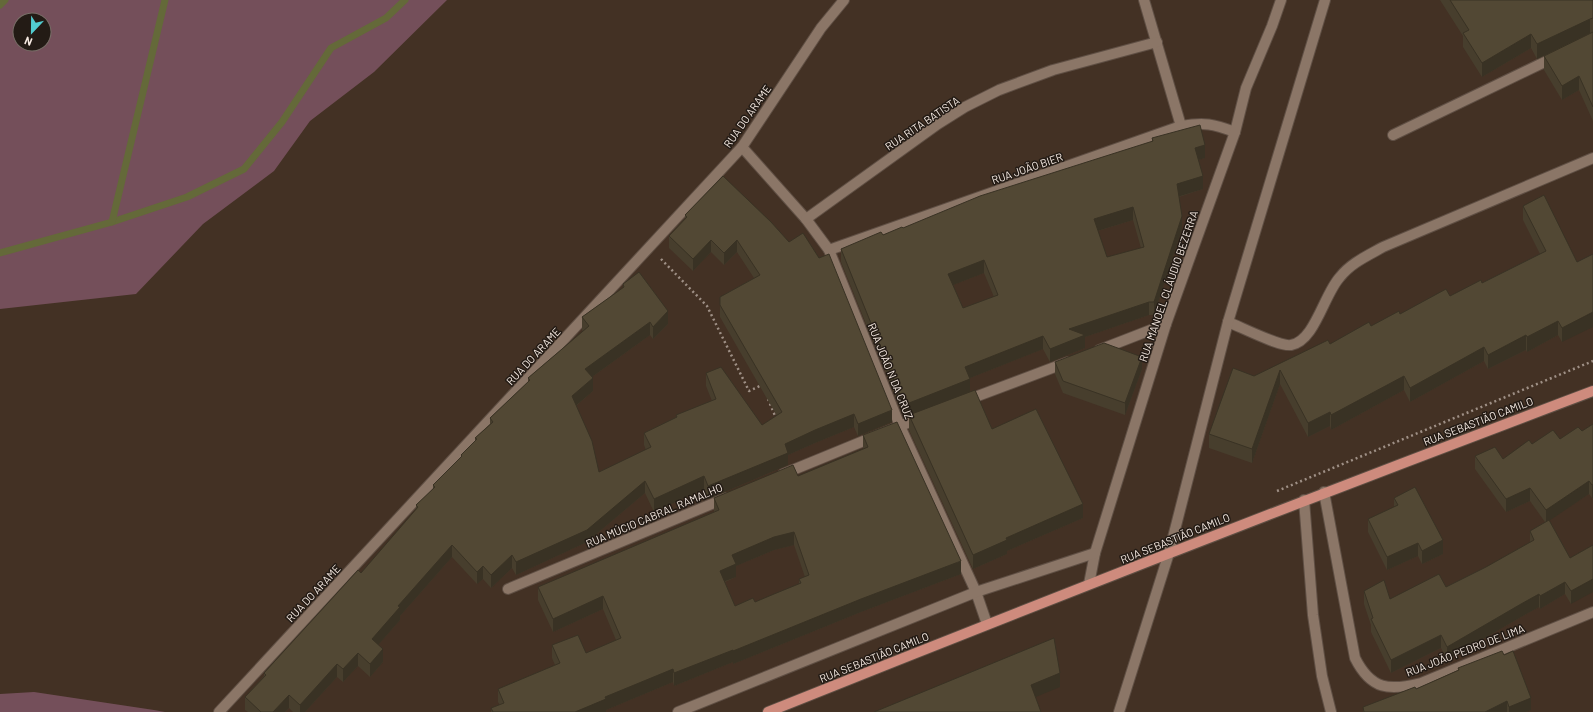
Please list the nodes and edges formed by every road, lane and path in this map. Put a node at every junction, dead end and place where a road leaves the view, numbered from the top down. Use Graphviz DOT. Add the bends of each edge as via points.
graph roads {
  1 [pos="844,0"];
  2 [pos="1144,0"];
  3 [pos="1281,0"];
  4 [pos="1325,0"];
  5 [pos="1157,42"];
  6 [pos="1564,52"];
  7 [pos="1181,126"];
  8 [pos="1235,132"];
  9 [pos="1393,134"];
  10 [pos="742,147"];
  11 [pos="1593,158"];
  12 [pos="806,219"];
  13 [pos="649,247"];
  14 [pos="829,250"];
  15 [pos="1228,322"];
  16 [pos="1166,324"];
  17 [pos="1092,352"];
  18 [pos="1078,358"];
  19 [pos="1593,361"];
  20 [pos="1593,391"];
  21 [pos="959,403"];
  22 [pos="930,414"];
  23 [pos="776,420"];
  24 [pos="900,426"];
  25 [pos="775,478"];
  26 [pos="1324,492"];
  27 [pos="1270,494"];
  28 [pos="732,496"];
  29 [pos="1304,500"];
  30 [pos="1096,553"];
  31 [pos="1169,553"];
  32 [pos="1089,584"];
  33 [pos="508,588"];
  34 [pos="976,592"];
  35 [pos="1593,612"];
  36 [pos="987,624"];
  37 [pos="219,712"];
  38 [pos="678,712"];
  39 [pos="768,712"];
  40 [pos="1119,712"];
  41 [pos="1331,712"];
  1 -- 10 [label="street, RUA DO ARAME" via="821,28"];
  2 -- 5 [label="street"];
  3 -- 8 [label="street, RUA MANOEL CLÁUDIO BEZERRA" via="1246,88"];
  4 -- 15 [label="street"];
  5 -- 7 [label="street"];
  5 -- 12 [label="street, RUA RITA BATISTA" via="1053,70 999,90 965,107"];
  6 -- 9 [label="street"];
  7 -- 8 [label="street, RUA JOÃO BIER" via="1212,124"];
  7 -- 14 [label="street, RUA JOÃO BIER"];
  8 -- 16 [label="street, RUA MANOEL CLÁUDIO BEZERRA"];
  10 -- 12 [label="street, RUA JOÃO N DA CRUZ"];
  10 -- 13 [label="street, RUA DO ARAME"];
  11 -- 15 [label="street" via="1382,247 1360,260 1339,278 1329,292 1309,333 1301,342 1280,344"];
  12 -- 14 [label="street, RUA JOÃO N DA CRUZ"];
  13 -- 23 [label="path" via="707,306 750,391 762,385"];
  13 -- 37 [label="street, RUA DO ARAME"];
  14 -- 24 [label="street, RUA JOÃO N DA CRUZ"];
  15 -- 31 [label="street"];
  16 -- 17 [label="street"];
  16 -- 30 [label="street, RUA MANOEL CLÁUDIO BEZERRA"];
  18 -- 21 [label="street"];
  19 -- 27 [label="path"];
  20 -- 26 [label="main road, RUA SEBASTIÃO CAMILO"];
  22 -- 24 [label="street"];
  24 -- 25 [label="street"];
  24 -- 34 [label="street, RUA JOÃO N DA CRUZ"];
  26 -- 29 [label="main road, RUA SEBASTIÃO CAMILO"];
  26 -- 35 [label="street, RUA JOÃO PEDRO DE LIMA" via="1355,658 1362,671 1373,682 1387,687 1421,683"];
  28 -- 33 [label="street, RUA MÚCIO CABRAL RAMALHO"];
  29 -- 31 [label="main road, RUA SEBASTIÃO CAMILO"];
  29 -- 41 [label="street" via="1313,615 1322,676"];
  30 -- 32 [label="street, RUA MANOEL CLÁUDIO BEZERRA"];
  30 -- 34 [label="street, RUA SEBASTIÃO CAMILO"];
  31 -- 32 [label="main road, RUA SEBASTIÃO CAMILO"];
  31 -- 40 [label="street"];
  32 -- 36 [label="main road, RUA SEBASTIÃO CAMILO"];
  34 -- 36 [label="street, RUA JOÃO N DA CRUZ"];
  34 -- 38 [label="street, RUA SEBASTIÃO CAMILO"];
  36 -- 39 [label="main road, RUA SEBASTIÃO CAMILO"];
}
